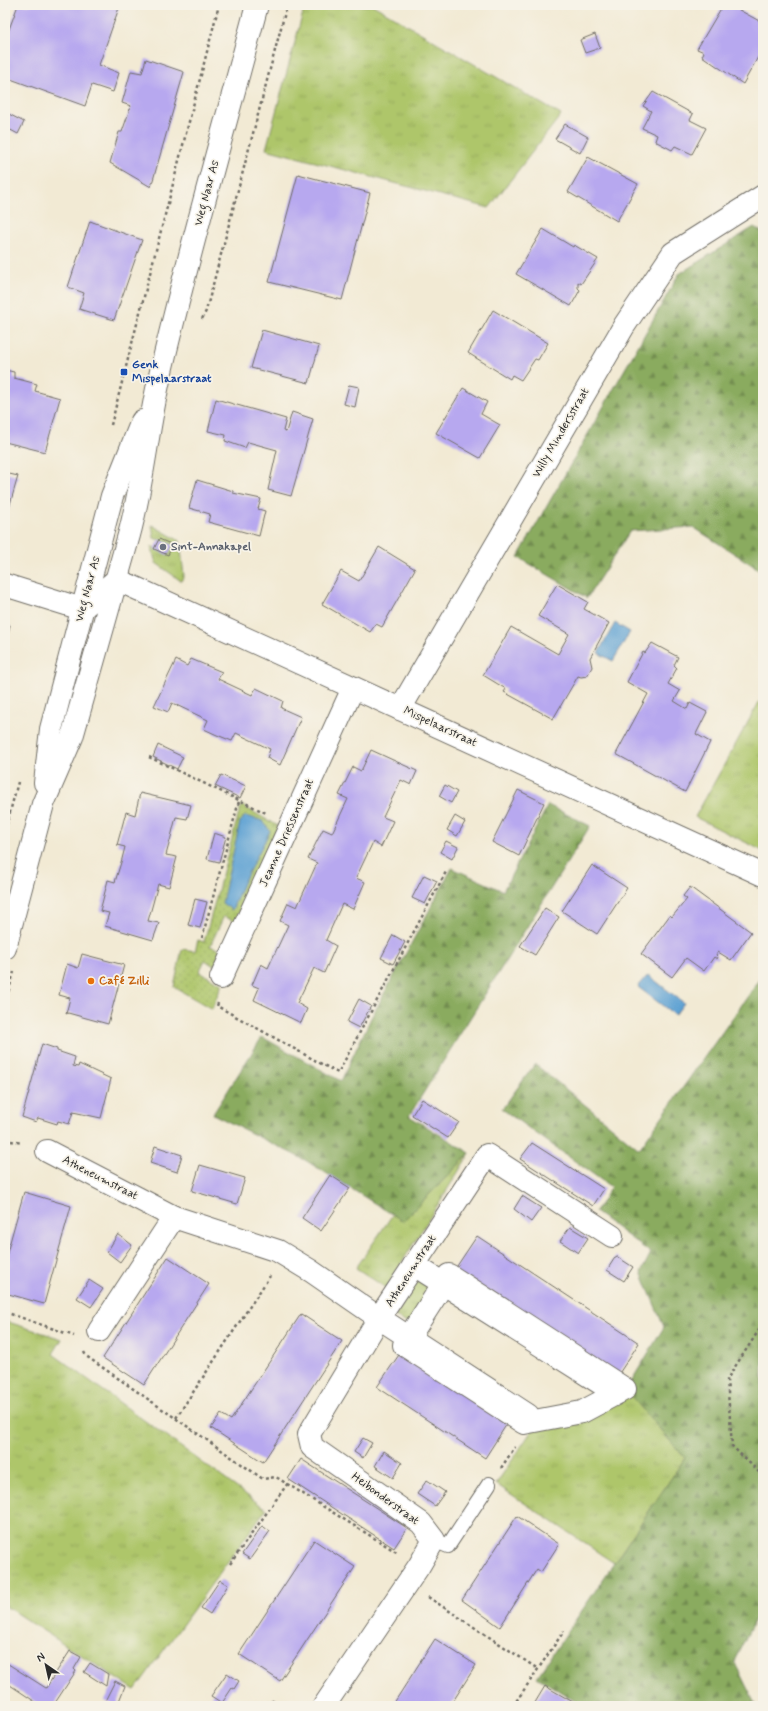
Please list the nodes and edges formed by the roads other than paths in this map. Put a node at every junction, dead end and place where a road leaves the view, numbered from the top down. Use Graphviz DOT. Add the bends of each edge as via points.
graph roads {
  1 [pos="257,5"];
  2 [pos="763,196"];
  3 [pos="159,382"];
  4 [pos="116,580"];
  5 [pos="5,585"];
  6 [pos="82,609"];
  7 [pos="353,688"];
  8 [pos="400,709"];
  9 [pos="44,804"];
  10 [pos="763,875"];
  11 [pos="5,948"];
  12 [pos="220,989"];
  13 [pos="47,1151"];
  14 [pos="174,1217"];
  15 [pos="612,1236"];
  16 [pos="414,1265"];
  17 [pos="444,1284"];
  18 [pos="379,1318"];
  19 [pos="99,1331"];
  20 [pos="409,1338"];
  21 [pos="605,1386"];
  22 [pos="489,1484"];
  23 [pos="434,1540"];
  24 [pos="324,1706"];
  1 -- 3 [label="street, Weg Naar As"];
  2 -- 8 [label="street, Willy Mindersstraat" via="672,253 624,326"];
  3 -- 4 [label="street, Weg Naar As" via="136,508"];
  3 -- 6 [label="street, Weg Naar As" via="112,496"];
  4 -- 6 [label="street"];
  4 -- 7 [label="street, Mispelaarstraat"];
  4 -- 9 [label="street, Weg Naar As" via="72,737"];
  5 -- 6 [label="street"];
  6 -- 9 [label="street, Weg Naar As" via="51,729"];
  7 -- 8 [label="street, Mispelaarstraat"];
  7 -- 12 [label="street, Jeanne Driessenstraat"];
  8 -- 10 [label="street, Mispelaarstraat"];
  9 -- 11 [label="street, Weg Naar As"];
  13 -- 14 [label="street, Atheneumstraat"];
  14 -- 18 [label="street, Atheneumstraat" via="278,1251"];
  14 -- 19 [label="street"];
  15 -- 16 [label="street, Atheneumstraat" via="487,1155"];
  16 -- 17 [label="street"];
  16 -- 18 [label="street, Atheneumstraat"];
  17 -- 20 [label="street"];
  17 -- 20 [label="street" via="449,1276 625,1389 582,1412 531,1418"];
  17 -- 21 [label="street"];
  18 -- 20 [label="street"];
  18 -- 23 [label="street, Heibonderstraat" via="309,1434 312,1447 421,1523"];
  22 -- 23 [label="lane" via="448,1546"];
  23 -- 24 [label="street"];
}
